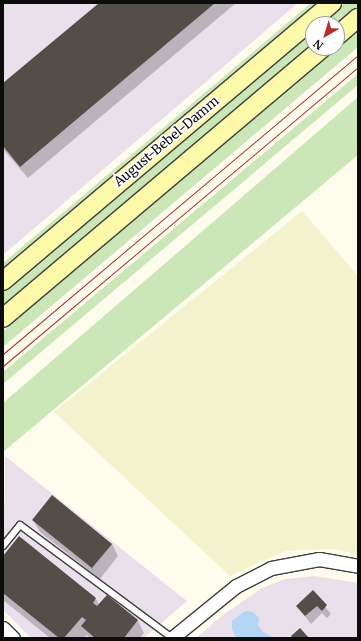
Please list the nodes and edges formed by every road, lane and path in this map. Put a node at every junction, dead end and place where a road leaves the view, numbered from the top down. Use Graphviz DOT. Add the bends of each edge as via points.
graph roads {
  1 [pos="332,3"];
  2 [pos="358,18"];
  3 [pos="345,29"];
  4 [pos="313,56"];
  5 [pos="3,281"];
  6 [pos="3,318"];
  7 [pos="3,546"];
  8 [pos="358,566"];
  9 [pos="3,628"];
  10 [pos="13,638"];
  11 [pos="172,638"];
  1 -- 5 [label="main road, August-Bebel-Damm"];
  2 -- 3 [label="main road"];
  4 -- 6 [label="main road"];
  7 -- 11 [label="lane" via="20,525"];
  8 -- 11 [label="street" via="319,559 287,563 261,572 236,586"];
  9 -- 10 [label="street"];
}
